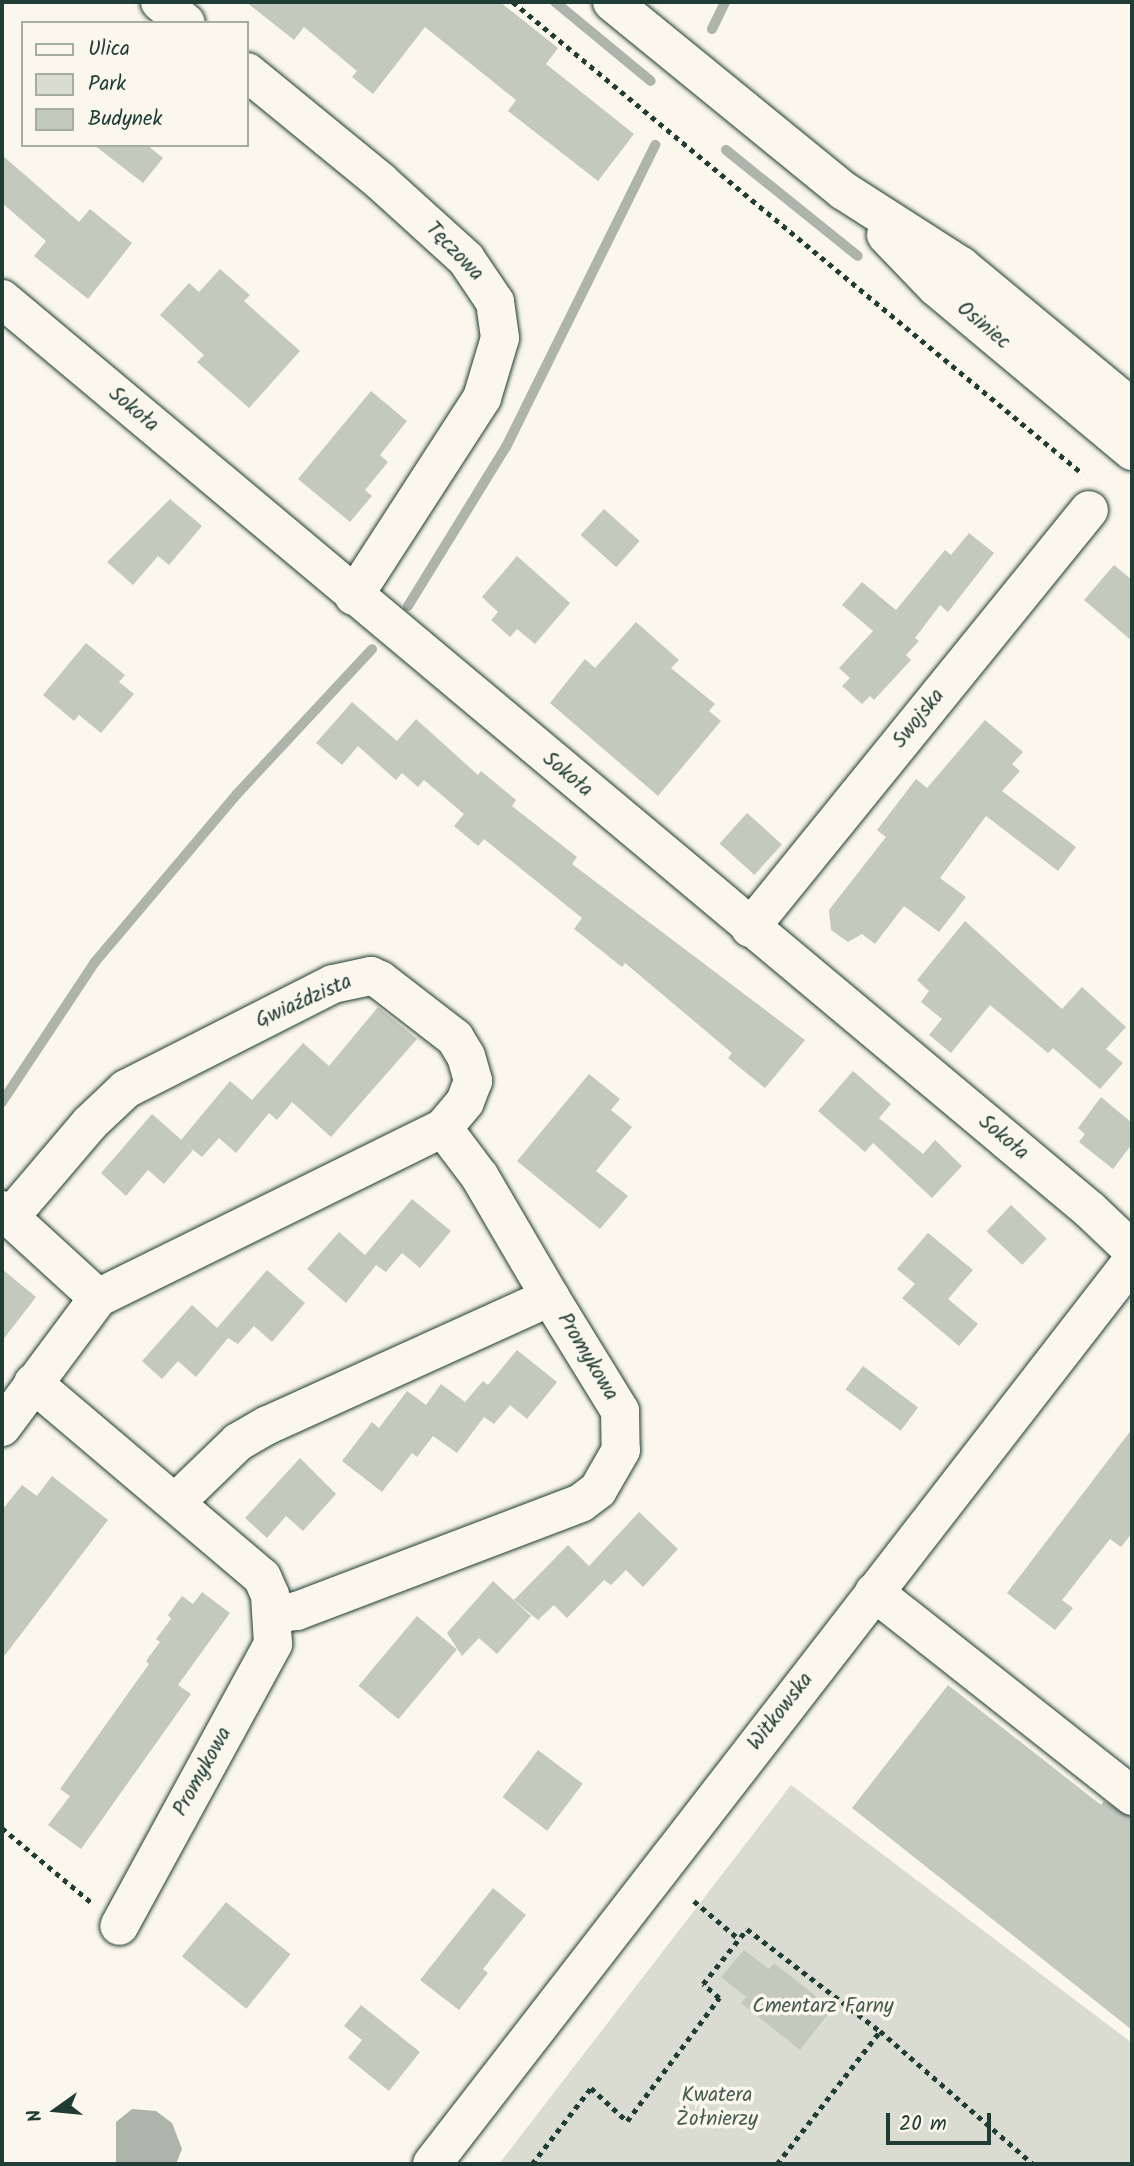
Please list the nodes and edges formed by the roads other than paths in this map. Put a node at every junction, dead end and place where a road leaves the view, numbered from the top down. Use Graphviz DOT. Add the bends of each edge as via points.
graph roads {
  1 [pos="160,2"];
  2 [pos="612,2"];
  3 [pos="184,21"];
  4 [pos="248,73"];
  5 [pos="844,191"];
  6 [pos="2,299"];
  7 [pos="1132,408"];
  8 [pos="1132,451"];
  9 [pos="1089,495"];
  10 [pos="354,596"];
  11 [pos="750,928"];
  12 [pos="443,1128"];
  13 [pos="6,1213"];
  14 [pos="1132,1250"];
  15 [pos="1132,1261"];
  16 [pos="550,1297"];
  17 [pos="98,1298"];
  18 [pos="33,1383"];
  19 [pos="2,1427"];
  20 [pos="177,1501"];
  21 [pos="874,1592"];
  22 [pos="273,1614"];
  23 [pos="1132,1796"];
  24 [pos="120,1926"];
  25 [pos="432,2164"];
  1 -- 3 [label="street"];
  2 -- 5 [label="street, Osiniec"];
  4 -- 10 [label="street, Tęczowa" via="466,259 495,302 500,338 482,398"];
  5 -- 7 [label="street, Osiniec" via="961,266"];
  5 -- 8 [label="street, Osiniec" via="936,287"];
  6 -- 10 [label="street, Sokoła"];
  9 -- 11 [label="street, Swojska"];
  10 -- 11 [label="street, Sokoła"];
  11 -- 14 [label="street, Sokoła"];
  12 -- 13 [label="street, Gwiaździsta" via="465,1102 473,1080 466,1056 455,1038 394,987 371,976 353,978 312,994 126,1089"];
  12 -- 16 [label="street" via="480,1177"];
  12 -- 17 [label="street, Gwiaździsta"];
  13 -- 17 [label="street, Gwiaździsta"];
  15 -- 21 [label="street, Witkowska"];
  16 -- 20 [label="street, Promykowa" via="258,1430 238,1442"];
  16 -- 22 [label="street, Promykowa" via="620,1411 621,1450 598,1490 581,1503 374,1582 297,1611"];
  17 -- 18 [label="street, Gwiaździsta"];
  18 -- 19 [label="street, Gwiaździsta"];
  18 -- 20 [label="street, Promykowa"];
  20 -- 22 [label="street, Promykowa" via="262,1577"];
  21 -- 23 [label="street"];
  21 -- 25 [label="street, Witkowska"];
  22 -- 24 [label="street, Promykowa" via="273,1644"];
}
